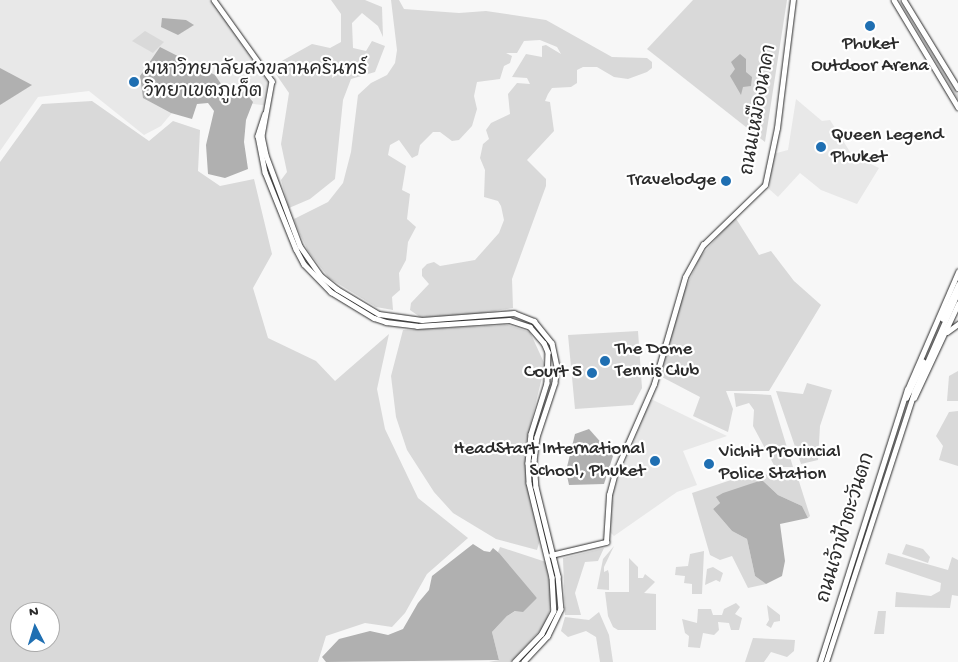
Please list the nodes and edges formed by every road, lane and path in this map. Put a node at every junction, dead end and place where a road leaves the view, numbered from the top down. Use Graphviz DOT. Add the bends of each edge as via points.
graph roads {
  1 [pos="214,0"];
  2 [pos="793,0"];
  3 [pos="894,0"];
  4 [pos="904,0"];
  5 [pos="958,88"];
  6 [pos="269,106"];
  7 [pos="958,107"];
  8 [pos="958,272"];
  9 [pos="958,284"];
  10 [pos="958,292"];
  11 [pos="958,304"];
  12 [pos="958,324"];
  13 [pos="941,340"];
  14 [pos="903,404"];
  15 [pos="909,406"];
  16 [pos="553,555"];
  17 [pos="547,556"];
  18 [pos="558,576"];
  19 [pos="552,577"];
  20 [pos="515,662"];
  21 [pos="524,662"];
  22 [pos="820,662"];
  23 [pos="828,662"];
  1 -- 6 [label="street" via="268,72 273,89"];
  2 -- 16 [label="street, ถนนเหมืองนาคา" via="777,128 765,185 702,245 685,277 654,384 615,472 609,495 606,542"];
  3 -- 7 [label="street"];
  4 -- 5 [label="street"];
  6 -- 16 [label="street" via="262,136 271,172 310,264 336,289 392,318 422,320 514,313 534,321 544,330 552,343 555,382 537,437 534,460 536,487"];
  6 -- 17 [label="street" via="258,136 262,162 296,249 304,264 331,292 386,322 418,326 509,320 530,326 544,343 548,352 547,383 532,434 528,464"];
  8 -- 14 [label="street"];
  9 -- 14 [label="street"];
  10 -- 15 [label="street"];
  11 -- 13 [label="street"];
  12 -- 13 [label="street"];
  13 -- 15 [label="street"];
  14 -- 22 [label="street, ถนนเจ้าฟ้าตะวันตก"];
  15 -- 23 [label="street, ถนนเจ้าฟ้าตะวันตก"];
  16 -- 17 [label="street"];
  16 -- 18 [label="street"];
  17 -- 19 [label="street"];
  18 -- 19 [label="street"];
  18 -- 21 [label="street" via="561,609 556,624"];
  19 -- 20 [label="street" via="554,611 549,623"];
}
